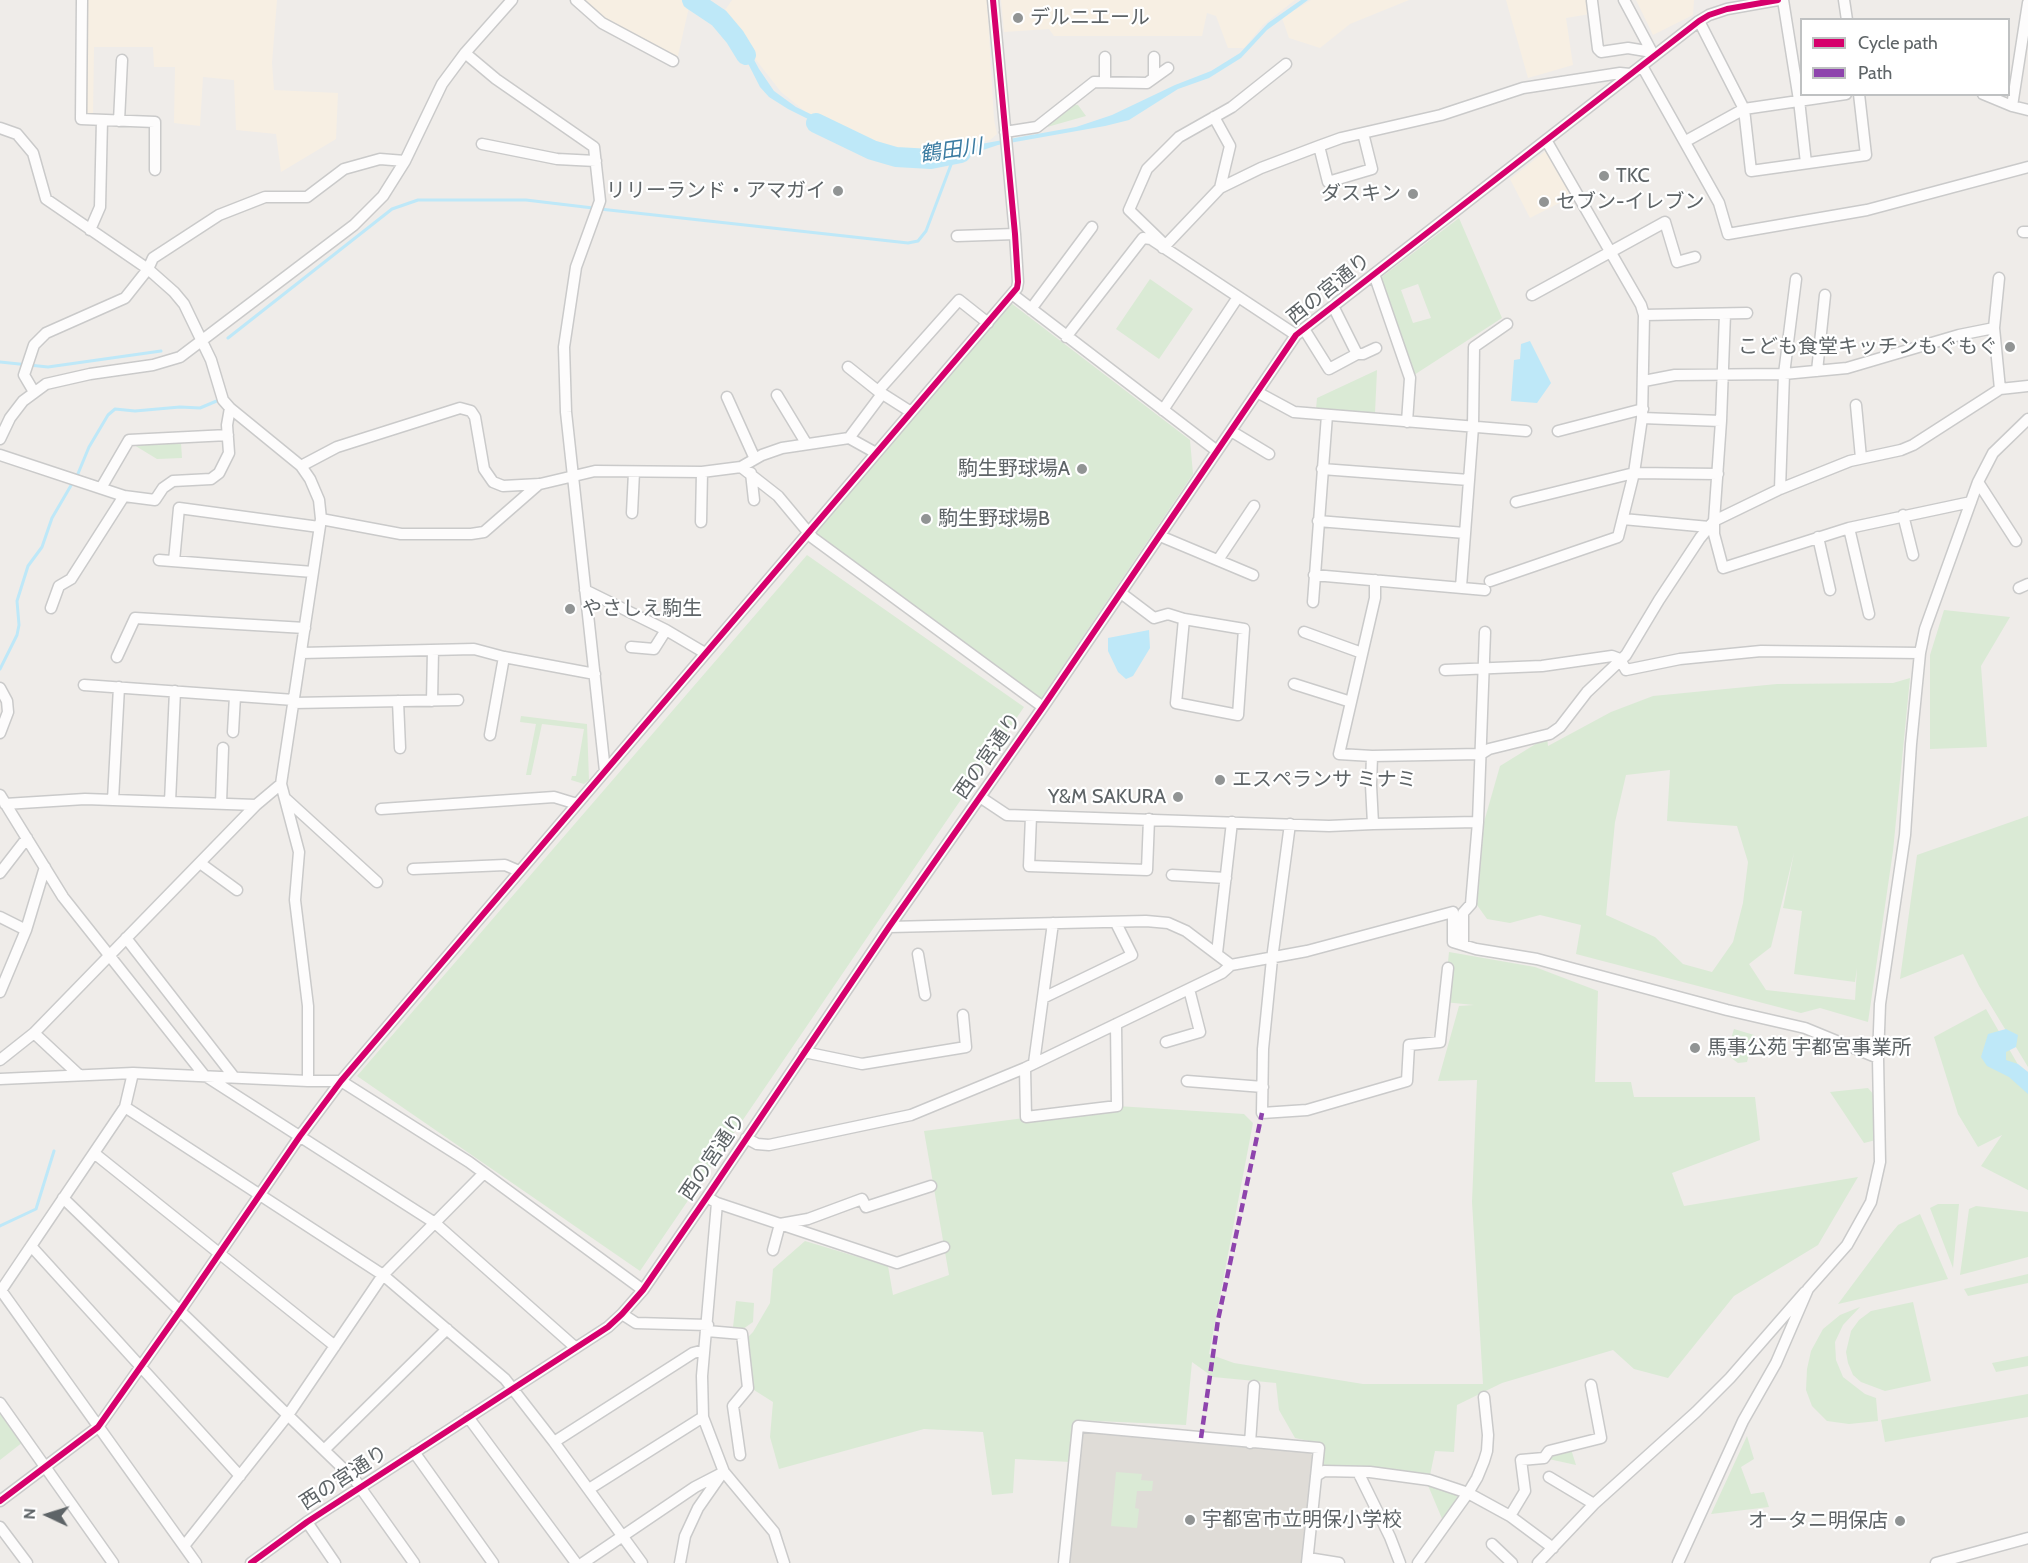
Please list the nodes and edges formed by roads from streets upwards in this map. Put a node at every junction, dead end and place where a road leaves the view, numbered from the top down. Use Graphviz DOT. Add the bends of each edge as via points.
graph roads {
  1 [pos="82,0"];
  2 [pos="512,0"];
  3 [pos="576,0"];
  4 [pos="993,0"];
  5 [pos="1624,0"];
  6 [pos="1778,0"];
  7 [pos="1784,0"];
  8 [pos="1844,0"];
  9 [pos="1592,1"];
  10 [pos="2028,3"];
  11 [pos="1847,18"];
  12 [pos="1699,21"];
  13 [pos="465,53"];
  14 [pos="1653,54"];
  15 [pos="1105,57"];
  16 [pos="1154,57"];
  17 [pos="122,60"];
  18 [pos="673,61"];
  19 [pos="1286,64"];
  20 [pos="1642,66"];
  21 [pos="1168,68"];
  22 [pos="1630,74"];
  23 [pos="1154,78"];
  24 [pos="1105,82"];
  25 [pos="1830,96"];
  26 [pos="1858,96"];
  27 [pos="1988,96"];
  28 [pos="1799,100"];
  29 [pos="2012,106"];
  30 [pos="1744,109"];
  31 [pos="2028,110"];
  32 [pos="1214,117"];
  33 [pos="102,120"];
  34 [pos="119,121"];
  35 [pos="0,128"];
  36 [pos="1364,133"];
  37 [pos="1005,135"];
  38 [pos="1546,140"];
  39 [pos="1686,141"];
  40 [pos="482,144"];
  41 [pos="1319,146"];
  42 [pos="405,161"];
  43 [pos="596,161"];
  44 [pos="1806,163"];
  45 [pos="2028,167"];
  46 [pos="155,170"];
  47 [pos="1220,188"];
  48 [pos="1092,226"];
  49 [pos="90,230"];
  50 [pos="1015,234"];
  51 [pos="957,236"];
  52 [pos="1164,247"];
  53 [pos="1610,251"];
  54 [pos="1695,256"];
  55 [pos="147,269"];
  56 [pos="1374,274"];
  57 [pos="2000,278"];
  58 [pos="1796,279"];
  59 [pos="1012,294"];
  60 [pos="1532,295"];
  61 [pos="1825,295"];
  62 [pos="1238,297"];
  63 [pos="1333,306"];
  64 [pos="1030,309"];
  65 [pos="1747,313"];
  66 [pos="1725,314"];
  67 [pos="1644,315"];
  68 [pos="988,323"];
  69 [pos="1507,324"];
  70 [pos="1994,328"];
  71 [pos="1300,332"];
  72 [pos="1066,337"];
  73 [pos="202,342"];
  74 [pos="1376,348"];
  75 [pos="1357,354"];
  76 [pos="848,367"];
  77 [pos="1817,371"];
  78 [pos="1784,374"];
  79 [pos="1722,375"];
  80 [pos="1644,381"];
  81 [pos="2028,386"];
  82 [pos="2000,389"];
  83 [pos="34,392"];
  84 [pos="880,392"];
  85 [pos="1257,392"];
  86 [pos="777,394"];
  87 [pos="727,397"];
  88 [pos="1856,405"];
  89 [pos="230,408"];
  90 [pos="1163,410"];
  91 [pos="911,412"];
  92 [pos="1642,414"];
  93 [pos="1327,415"];
  94 [pos="2028,419"];
  95 [pos="1721,421"];
  96 [pos="1407,422"];
  97 [pos="1473,427"];
  98 [pos="1231,431"];
  99 [pos="1526,431"];
  100 [pos="1558,431"];
  101 [pos="228,435"];
  102 [pos="849,438"];
  103 [pos="0,439"];
  104 [pos="806,443"];
  105 [pos="1217,451"];
  106 [pos="876,453"];
  107 [pos="1269,454"];
  108 [pos="0,455"];
  109 [pos="1861,458"];
  110 [pos="755,459"];
  111 [pos="301,466"];
  112 [pos="741,467"];
  113 [pos="1322,469"];
  114 [pos="634,472"];
  115 [pos="702,472"];
  116 [pos="751,473"];
  117 [pos="1634,473"];
  118 [pos="1718,474"];
  119 [pos="573,476"];
  120 [pos="1469,480"];
  121 [pos="1978,482"];
  122 [pos="540,484"];
  123 [pos="101,488"];
  124 [pos="1780,489"];
  125 [pos="124,496"];
  126 [pos="754,500"];
  127 [pos="1971,501"];
  128 [pos="1516,502"];
  129 [pos="1254,506"];
  130 [pos="632,513"];
  131 [pos="1903,515"];
  132 [pos="1623,519"];
  133 [pos="1318,521"];
  134 [pos="701,522"];
  135 [pos="320,523"];
  136 [pos="1711,524"];
  137 [pos="1848,528"];
  138 [pos="808,533"];
  139 [pos="1465,533"];
  140 [pos="1160,536"];
  141 [pos="1818,537"];
  142 [pos="2016,541"];
  143 [pos="1913,555"];
  144 [pos="159,560"];
  145 [pos="1218,560"];
  146 [pos="174,561"];
  147 [pos="313,572"];
  148 [pos="1253,575"];
  149 [pos="1314,575"];
  150 [pos="1376,580"];
  151 [pos="1461,587"];
  152 [pos="585,590"];
  153 [pos="1830,590"];
  154 [pos="1121,592"];
  155 [pos="1313,602"];
  156 [pos="51,608"];
  157 [pos="1869,614"];
  158 [pos="1184,619"];
  159 [pos="304,628"];
  160 [pos="666,630"];
  161 [pos="1304,632"];
  162 [pos="1485,632"];
  163 [pos="632,647"];
  164 [pos="433,650"];
  165 [pos="301,653"];
  166 [pos="705,653"];
  167 [pos="1362,653"];
  168 [pos="1920,653"];
  169 [pos="117,657"];
  170 [pos="504,657"];
  171 [pos="1620,659"];
  172 [pos="1484,668"];
  173 [pos="1445,670"];
  174 [pos="595,674"];
  175 [pos="1294,684"];
  176 [pos="84,685"];
  177 [pos="119,687"];
  178 [pos="0,688"];
  179 [pos="175,692"];
  180 [pos="235,696"];
  181 [pos="458,700"];
  182 [pos="398,701"];
  183 [pos="432,701"];
  184 [pos="293,702"];
  185 [pos="1351,702"];
  186 [pos="1043,707"];
  187 [pos="233,732"];
  188 [pos="0,734"];
  189 [pos="490,735"];
  190 [pos="223,748"];
  191 [pos="400,748"];
  192 [pos="1481,754"];
  193 [pos="1372,756"];
  194 [pos="605,771"];
  195 [pos="281,784"];
  196 [pos="980,796"];
  197 [pos="3,799"];
  198 [pos="285,799"];
  199 [pos="113,800"];
  200 [pos="170,802"];
  201 [pos="221,803"];
  202 [pos="577,804"];
  203 [pos="256,805"];
  204 [pos="381,809"];
  205 [pos="1031,816"];
  206 [pos="1149,819"];
  207 [pos="1232,822"];
  208 [pos="1478,822"];
  209 [pos="1290,824"];
  210 [pos="1373,824"];
  211 [pos="27,838"];
  212 [pos="200,863"];
  213 [pos="45,867"];
  214 [pos="413,869"];
  215 [pos="519,871"];
  216 [pos="0,873"];
  217 [pos="1172,875"];
  218 [pos="1226,878"];
  219 [pos="377,882"];
  220 [pos="237,890"];
  221 [pos="1458,913"];
  222 [pos="0,917"];
  223 [pos="1053,923"];
  224 [pos="1116,923"];
  225 [pos="889,927"];
  226 [pos="26,930"];
  227 [pos="126,938"];
  228 [pos="1217,953"];
  229 [pos="918,954"];
  230 [pos="110,955"];
  231 [pos="1272,959"];
  232 [pos="1231,965"];
  233 [pos="1448,968"];
  234 [pos="1188,989"];
  235 [pos="0,992"];
  236 [pos="925,995"];
  237 [pos="1043,998"];
  238 [pos="963,1015"];
  239 [pos="1116,1024"];
  240 [pos="34,1033"];
  241 [pos="1166,1042"];
  242 [pos="804,1052"];
  243 [pos="1878,1058"];
  244 [pos="0,1060"];
  245 [pos="1030,1066"];
  246 [pos="134,1073"];
  247 [pos="79,1075"];
  248 [pos="204,1075"];
  249 [pos="234,1077"];
  250 [pos="0,1079"];
  251 [pos="308,1081"];
  252 [pos="341,1081"];
  253 [pos="1187,1081"];
  254 [pos="1263,1087"];
  255 [pos="126,1107"];
  256 [pos="300,1136"];
  257 [pos="746,1138"];
  258 [pos="94,1153"];
  259 [pos="484,1173"];
  260 [pos="931,1186"];
  261 [pos="260,1194"];
  262 [pos="63,1198"];
  263 [pos="712,1200"];
  264 [pos="435,1223"];
  265 [pos="780,1224"];
  266 [pos="31,1246"];
  267 [pos="944,1247"];
  268 [pos="772,1250"];
  269 [pos="219,1253"];
  270 [pos="383,1275"];
  271 [pos="1808,1289"];
  272 [pos="0,1290"];
  273 [pos="643,1290"];
  274 [pos="180,1311"];
  275 [pos="622,1314"];
  276 [pos="707,1328"];
  277 [pos="447,1329"];
  278 [pos="335,1346"];
  279 [pos="576,1348"];
  280 [pos="704,1350"];
  281 [pos="140,1367"];
  282 [pos="1591,1385"];
  283 [pos="1254,1386"];
  284 [pos="513,1388"];
  285 [pos="1484,1397"];
  286 [pos="0,1403"];
  287 [pos="288,1415"];
  288 [pos="468,1417"];
  289 [pos="703,1417"];
  290 [pos="98,1427"];
  291 [pos="554,1442"];
  292 [pos="1250,1443"];
  293 [pos="324,1450"];
  294 [pos="414,1452"];
  295 [pos="740,1455"];
  296 [pos="43,1466"];
  297 [pos="724,1472"];
  298 [pos="1358,1472"];
  299 [pos="240,1476"];
  300 [pos="1316,1476"];
  301 [pos="1549,1477"];
  302 [pos="360,1487"];
  303 [pos="589,1490"];
  304 [pos="1468,1493"];
  305 [pos="0,1501"];
  306 [pos="1594,1503"];
  307 [pos="1510,1516"];
  308 [pos="307,1522"];
  309 [pos="0,1527"];
  310 [pos="622,1536"];
  311 [pos="2028,1538"];
  312 [pos="1492,1544"];
  313 [pos="184,1546"];
  314 [pos="1553,1548"];
  315 [pos="265,1559"];
  316 [pos="1308,1561"];
  317 [pos="27,1563"];
  318 [pos="113,1563"];
  319 [pos="196,1563"];
  320 [pos="251,1563"];
  321 [pos="335,1563"];
  322 [pos="414,1563"];
  323 [pos="493,1563"];
  324 [pos="576,1563"];
  325 [pos="583,1563"];
  326 [pos="642,1563"];
  327 [pos="680,1563"];
  328 [pos="784,1563"];
  329 [pos="1064,1563"];
  330 [pos="1339,1563"];
  331 [pos="1400,1563"];
  332 [pos="1418,1563"];
  333 [pos="1512,1563"];
  334 [pos="1538,1563"];
  335 [pos="1678,1563"];
  336 [pos="1936,1563"];
  1 -- 33 [label="street" via="81,119"];
  2 -- 13 [label="street"];
  3 -- 18 [label="street" via="602,23"];
  4 -- 37 [label="street"];
  5 -- 14 [label="street"];
  6 -- 12 [label="street, 西の宮通り" via="1727,9"];
  7 -- 28 [label="street"];
  8 -- 11 [label="street"];
  9 -- 14 [label="street" via="1598,50 1628,48"];
  10 -- 29 [label="street"];
  12 -- 14 [label="street, 西の宮通り"];
  12 -- 30 [label="street"];
  13 -- 42 [label="street" via="442,84"];
  13 -- 43 [label="street" via="594,147"];
  14 -- 20 [label="street, 西の宮通り"];
  15 -- 24 [label="street"];
  16 -- 23 [label="street"];
  17 -- 34 [label="street"];
  19 -- 32 [label="street"];
  20 -- 22 [label="street, 西の宮通り"];
  20 -- 39 [label="street"];
  21 -- 23 [label="street"];
  22 -- 36 [label="street" via="1523,88 1441,115"];
  22 -- 38 [label="street, 西の宮通り"];
  23 -- 24 [label="street" via="1147,82"];
  24 -- 37 [label="street" via="1094,82 1037,127"];
  25 -- 28 [label="street"];
  26 -- 44 [label="street" via="1866,155"];
  27 -- 29 [label="street"];
  28 -- 30 [label="street"];
  28 -- 44 [label="street"];
  29 -- 31 [label="street"];
  30 -- 39 [label="street"];
  30 -- 44 [label="street" via="1750,171"];
  32 -- 47 [label="street" via="1230,146"];
  32 -- 52 [label="street" via="1179,137 1147,169 1129,210"];
  33 -- 34 [label="street"];
  33 -- 49 [label="street" via="100,207"];
  34 -- 46 [label="street" via="155,122"];
  35 -- 49 [label="street" via="17,134 33,153 46,199"];
  36 -- 41 [label="street"];
  36 -- 41 [label="street" via="1372,169 1328,182"];
  37 -- 50 [label="street"];
  38 -- 53 [label="street"];
  38 -- 56 [label="street, 西の宮通り"];
  39 -- 45 [label="street" via="1719,203 1728,234 1867,210"];
  40 -- 43 [label="street" via="557,159"];
  41 -- 47 [label="street"];
  42 -- 55 [label="street" via="380,159 344,169 307,197 265,197 219,215 153,258"];
  42 -- 73 [label="street" via="383,196 354,225"];
  43 -- 119 [label="street" via="599,206 576,267 564,347"];
  47 -- 52 [label="street"];
  48 -- 64 [label="street"];
  49 -- 55 [label="street"];
  50 -- 51 [label="street"];
  50 -- 59 [label="street" via="1018,282"];
  52 -- 62 [label="street"];
  52 -- 72 [label="street" via="1143,238"];
  53 -- 54 [label="street" via="1665,222 1677,262"];
  53 -- 60 [label="street"];
  53 -- 67 [label="street"];
  55 -- 73 [label="street" via="184,304"];
  55 -- 83 [label="street" via="125,298 46,333 34,345 24,373"];
  56 -- 63 [label="street, 西の宮通り"];
  56 -- 96 [label="street" via="1410,378"];
  57 -- 70 [label="street"];
  58 -- 78 [label="street"];
  59 -- 64 [label="street"];
  59 -- 68 [label="street"];
  61 -- 77 [label="street"];
  62 -- 71 [label="street"];
  62 -- 90 [label="street"];
  63 -- 71 [label="street, 西の宮通り"];
  63 -- 75 [label="street"];
  64 -- 72 [label="street"];
  65 -- 66 [label="street"];
  66 -- 67 [label="street"];
  66 -- 79 [label="street"];
  67 -- 80 [label="street"];
  68 -- 84 [label="street" via="959,300"];
  68 -- 91 [label="street"];
  69 -- 97 [label="street" via="1474,347"];
  70 -- 77 [label="street" via="1847,368"];
  70 -- 82 [label="street"];
  71 -- 75 [label="street" via="1329,369"];
  71 -- 85 [label="street, 西の宮通り"];
  72 -- 90 [label="street"];
  73 -- 83 [label="street" via="180,357 46,384"];
  73 -- 89 [label="street" via="223,400"];
  74 -- 75 [label="street"];
  76 -- 84 [label="street"];
  77 -- 78 [label="street"];
  78 -- 79 [label="street"];
  78 -- 124 [label="street"];
  79 -- 80 [label="street" via="1675,375"];
  79 -- 95 [label="street"];
  80 -- 92 [label="street"];
  81 -- 82 [label="street"];
  82 -- 109 [label="street" via="1913,445"];
  83 -- 103 [label="street" via="10,418"];
  84 -- 91 [label="street"];
  84 -- 102 [label="street"];
  85 -- 93 [label="street" via="1294,412"];
  85 -- 98 [label="street, 西の宮通り"];
  86 -- 104 [label="street"];
  87 -- 110 [label="street"];
  88 -- 109 [label="street"];
  89 -- 101 [label="street"];
  89 -- 111 [label="street"];
  90 -- 105 [label="street"];
  91 -- 106 [label="street"];
  92 -- 95 [label="street"];
  92 -- 100 [label="street"];
  92 -- 117 [label="street"];
  93 -- 96 [label="street"];
  93 -- 113 [label="street"];
  94 -- 121 [label="street" via="1993,453"];
  95 -- 118 [label="street"];
  96 -- 97 [label="street"];
  97 -- 99 [label="street"];
  97 -- 120 [label="street"];
  98 -- 105 [label="street, 西の宮通り"];
  98 -- 107 [label="street"];
  101 -- 123 [label="street" via="129,440"];
  101 -- 125 [label="street" via="229,453 219,473 211,479 173,481 155,500"];
  102 -- 104 [label="street"];
  102 -- 106 [label="street"];
  104 -- 110 [label="street"];
  105 -- 140 [label="street, 西の宮通り"];
  106 -- 138 [label="street"];
  108 -- 123 [label="street"];
  109 -- 124 [label="street"];
  110 -- 112 [label="street"];
  111 -- 122 [label="street" via="337,447 460,408 471,411 475,417 484,469 493,482 503,486"];
  111 -- 135 [label="street" via="319,500"];
  112 -- 115 [label="street"];
  112 -- 116 [label="street"];
  113 -- 120 [label="street"];
  113 -- 133 [label="street"];
  114 -- 115 [label="street"];
  114 -- 119 [label="street" via="595,471"];
  114 -- 130 [label="street"];
  115 -- 134 [label="street"];
  116 -- 126 [label="street"];
  116 -- 138 [label="street" via="778,496"];
  117 -- 118 [label="street"];
  117 -- 128 [label="street"];
  117 -- 132 [label="street"];
  118 -- 136 [label="street"];
  119 -- 122 [label="street"];
  119 -- 152 [label="street"];
  120 -- 139 [label="street"];
  121 -- 127 [label="street"];
  121 -- 142 [label="street"];
  122 -- 135 [label="street" via="484,532 401,534"];
  123 -- 125 [label="street"];
  124 -- 136 [label="street"];
  125 -- 156 [label="street" via="71,579 59,586"];
  127 -- 131 [label="street"];
  127 -- 168 [label="street"];
  129 -- 145 [label="street"];
  131 -- 137 [label="street"];
  131 -- 143 [label="street"];
  132 -- 136 [label="street"];
  132 -- 151 [label="street" via="1618,537 1488,585"];
  133 -- 139 [label="street"];
  133 -- 149 [label="street"];
  135 -- 146 [label="street" via="179,508"];
  135 -- 147 [label="street"];
  136 -- 141 [label="street" via="1723,568"];
  136 -- 171 [label="street"];
  137 -- 141 [label="street"];
  137 -- 157 [label="street"];
  138 -- 166 [label="street"];
  138 -- 186 [label="street"];
  139 -- 151 [label="street"];
  140 -- 145 [label="street"];
  140 -- 154 [label="street, 西の宮通り"];
  141 -- 153 [label="street"];
  144 -- 146 [label="street"];
  145 -- 148 [label="street"];
  146 -- 147 [label="street"];
  147 -- 159 [label="street"];
  149 -- 150 [label="street"];
  149 -- 155 [label="street"];
  150 -- 151 [label="street"];
  150 -- 167 [label="street"];
  152 -- 160 [label="street"];
  152 -- 174 [label="street"];
  154 -- 158 [label="street" via="1154,618 1168,614"];
  154 -- 186 [label="street, 西の宮通り"];
  158 -- 158 [label="street" via="1176,703 1238,715 1244,629"];
  159 -- 165 [label="street"];
  159 -- 169 [label="street" via="135,618"];
  160 -- 163 [label="street" via="654,649"];
  160 -- 166 [label="street"];
  161 -- 167 [label="street"];
  162 -- 172 [label="street"];
  164 -- 165 [label="street"];
  164 -- 170 [label="street" via="474,649"];
  164 -- 183 [label="street"];
  165 -- 184 [label="street"];
  166 -- 194 [label="street"];
  167 -- 185 [label="street"];
  168 -- 171 [label="street" via="1761,651 1680,659 1626,670"];
  168 -- 243 [label="street" via="1905,835 1880,1004"];
  170 -- 174 [label="street"];
  170 -- 189 [label="street"];
  171 -- 172 [label="street" via="1612,656 1542,666"];
  171 -- 192 [label="street" via="1550,734"];
  172 -- 173 [label="street"];
  172 -- 192 [label="street"];
  174 -- 194 [label="street"];
  175 -- 185 [label="street"];
  176 -- 177 [label="street"];
  177 -- 179 [label="street"];
  177 -- 199 [label="street"];
  178 -- 188 [label="street" via="8,712"];
  179 -- 180 [label="street"];
  179 -- 200 [label="street"];
  180 -- 184 [label="street"];
  180 -- 187 [label="street"];
  181 -- 183 [label="street"];
  182 -- 183 [label="street"];
  182 -- 184 [label="street"];
  182 -- 191 [label="street"];
  184 -- 195 [label="street"];
  185 -- 193 [label="street" via="1338,754"];
  186 -- 196 [label="street, 西の宮通り"];
  190 -- 201 [label="street"];
  192 -- 193 [label="street"];
  192 -- 208 [label="street"];
  193 -- 210 [label="street"];
  194 -- 202 [label="street"];
  195 -- 198 [label="street"];
  195 -- 203 [label="street"];
  196 -- 205 [label="street" via="1007,815"];
  196 -- 225 [label="street, 西の宮通り"];
  197 -- 199 [label="street"];
  197 -- 211 [label="street"];
  198 -- 219 [label="street"];
  198 -- 251 [label="street" via="299,852 295,900 308,1006"];
  199 -- 200 [label="street"];
  200 -- 201 [label="street"];
  201 -- 203 [label="street"];
  202 -- 204 [label="street" via="554,797"];
  202 -- 215 [label="street"];
  203 -- 212 [label="street"];
  205 -- 206 [label="street"];
  205 -- 206 [label="street" via="1029,866 1147,870"];
  206 -- 207 [label="street"];
  207 -- 209 [label="street"];
  207 -- 218 [label="street"];
  208 -- 210 [label="street"];
  208 -- 221 [label="street" via="1471,904"];
  209 -- 210 [label="street"];
  209 -- 231 [label="street"];
  211 -- 213 [label="street"];
  211 -- 216 [label="street"];
  212 -- 220 [label="street"];
  212 -- 227 [label="street"];
  213 -- 226 [label="street"];
  213 -- 230 [label="street" via="63,897"];
  214 -- 215 [label="street" via="505,865"];
  215 -- 252 [label="street"];
  217 -- 218 [label="street"];
  218 -- 228 [label="street"];
  221 -- 231 [label="street"];
  221 -- 243 [label="street" via="1463,945 1537,959 1805,1028"];
  222 -- 226 [label="street"];
  223 -- 224 [label="street"];
  223 -- 225 [label="street"];
  223 -- 237 [label="street"];
  224 -- 228 [label="street" via="1168,923"];
  224 -- 237 [label="street" via="1132,956"];
  225 -- 242 [label="street, 西の宮通り"];
  226 -- 235 [label="street"];
  227 -- 230 [label="street"];
  227 -- 249 [label="street"];
  228 -- 232 [label="street"];
  229 -- 236 [label="street"];
  230 -- 240 [label="street"];
  230 -- 248 [label="street"];
  231 -- 232 [label="street"];
  231 -- 254 [label="street"];
  232 -- 234 [label="street"];
  233 -- 254 [label="street" via="1440,1042 1409,1045 1407,1081 1307,1110 1262,1113"];
  234 -- 239 [label="street"];
  234 -- 241 [label="street" via="1200,1032"];
  237 -- 245 [label="street"];
  238 -- 242 [label="street" via="966,1047 862,1064"];
  239 -- 245 [label="street"];
  239 -- 245 [label="street" via="1117,1106 1026,1117"];
  240 -- 244 [label="street"];
  240 -- 247 [label="street"];
  242 -- 257 [label="street, 西の宮通り"];
  243 -- 271 [label="street" via="1881,1162 1871,1202 1847,1245"];
  245 -- 257 [label="street" via="911,1115 769,1145"];
  246 -- 247 [label="street"];
  246 -- 248 [label="street"];
  246 -- 255 [label="street"];
  247 -- 250 [label="street"];
  248 -- 249 [label="street"];
  248 -- 256 [label="street"];
  249 -- 251 [label="street"];
  251 -- 252 [label="street"];
  252 -- 256 [label="street"];
  252 -- 259 [label="street"];
  253 -- 254 [label="street"];
  255 -- 258 [label="street"];
  255 -- 261 [label="street"];
  256 -- 261 [label="street"];
  256 -- 264 [label="street"];
  257 -- 263 [label="street, 西の宮通り"];
  258 -- 262 [label="street"];
  258 -- 269 [label="street"];
  259 -- 264 [label="street"];
  259 -- 273 [label="street"];
  260 -- 265 [label="street" via="866,1207 862,1199 808,1220"];
  261 -- 269 [label="street"];
  261 -- 270 [label="street"];
  262 -- 266 [label="street"];
  262 -- 274 [label="street"];
  263 -- 265 [label="street"];
  263 -- 273 [label="street, 西の宮通り"];
  263 -- 276 [label="street"];
  264 -- 270 [label="street"];
  264 -- 279 [label="street"];
  265 -- 267 [label="street" via="897,1263"];
  265 -- 268 [label="street"];
  266 -- 272 [label="street"];
  266 -- 281 [label="street"];
  269 -- 274 [label="street"];
  269 -- 278 [label="street"];
  270 -- 277 [label="street"];
  270 -- 278 [label="street"];
  271 -- 306 [label="street" via="1696,1412"];
  271 -- 335 [label="street" via="1776,1364 1743,1421"];
  272 -- 290 [label="street"];
  273 -- 275 [label="street, 西の宮通り"];
  274 -- 281 [label="street"];
  274 -- 287 [label="street"];
  275 -- 276 [label="street" via="636,1323"];
  275 -- 279 [label="street, 西の宮通り"];
  276 -- 280 [label="street"];
  276 -- 295 [label="street" via="741,1334 748,1388 733,1406"];
  277 -- 284 [label="street"];
  277 -- 293 [label="street"];
  278 -- 287 [label="street"];
  279 -- 284 [label="street, 西の宮通り"];
  280 -- 289 [label="street"];
  280 -- 291 [label="street" via="693,1353"];
  281 -- 290 [label="street"];
  281 -- 299 [label="street"];
  282 -- 307 [label="street" via="1601,1438 1549,1451 1544,1458 1521,1460 1525,1491"];
  283 -- 292 [label="street"];
  284 -- 288 [label="street, 西の宮通り"];
  284 -- 291 [label="street"];
  285 -- 304 [label="street" via="1487,1450"];
  286 -- 296 [label="street"];
  287 -- 293 [label="street"];
  287 -- 299 [label="street"];
  288 -- 294 [label="street, 西の宮通り"];
  288 -- 324 [label="street"];
  289 -- 297 [label="street"];
  289 -- 303 [label="street"];
  290 -- 296 [label="street"];
  290 -- 313 [label="street"];
  291 -- 303 [label="street"];
  292 -- 300 [label="street" via="1318,1448"];
  292 -- 329 [label="street" via="1078,1426"];
  293 -- 302 [label="street"];
  294 -- 302 [label="street, 西の宮通り"];
  294 -- 323 [label="street"];
  296 -- 305 [label="street"];
  296 -- 318 [label="street"];
  297 -- 310 [label="street"];
  297 -- 327 [label="street" via="698,1508 685,1536"];
  297 -- 328 [label="street" via="774,1532"];
  298 -- 300 [label="street" via="1324,1472"];
  298 -- 304 [label="street" via="1429,1480"];
  298 -- 331 [label="street"];
  299 -- 313 [label="street"];
  300 -- 316 [label="street"];
  301 -- 306 [label="street"];
  302 -- 308 [label="street, 西の宮通り"];
  302 -- 322 [label="street"];
  303 -- 310 [label="street"];
  304 -- 307 [label="street"];
  304 -- 332 [label="street"];
  306 -- 314 [label="street"];
  307 -- 314 [label="street"];
  308 -- 315 [label="street, 西の宮通り"];
  308 -- 321 [label="street"];
  309 -- 317 [label="street"];
  310 -- 325 [label="street"];
  310 -- 326 [label="street"];
  311 -- 336 [label="street"];
  312 -- 333 [label="street"];
  313 -- 319 [label="street"];
  314 -- 334 [label="street"];
  315 -- 320 [label="street, 西の宮通り"];
  316 -- 330 [label="street"];
}
